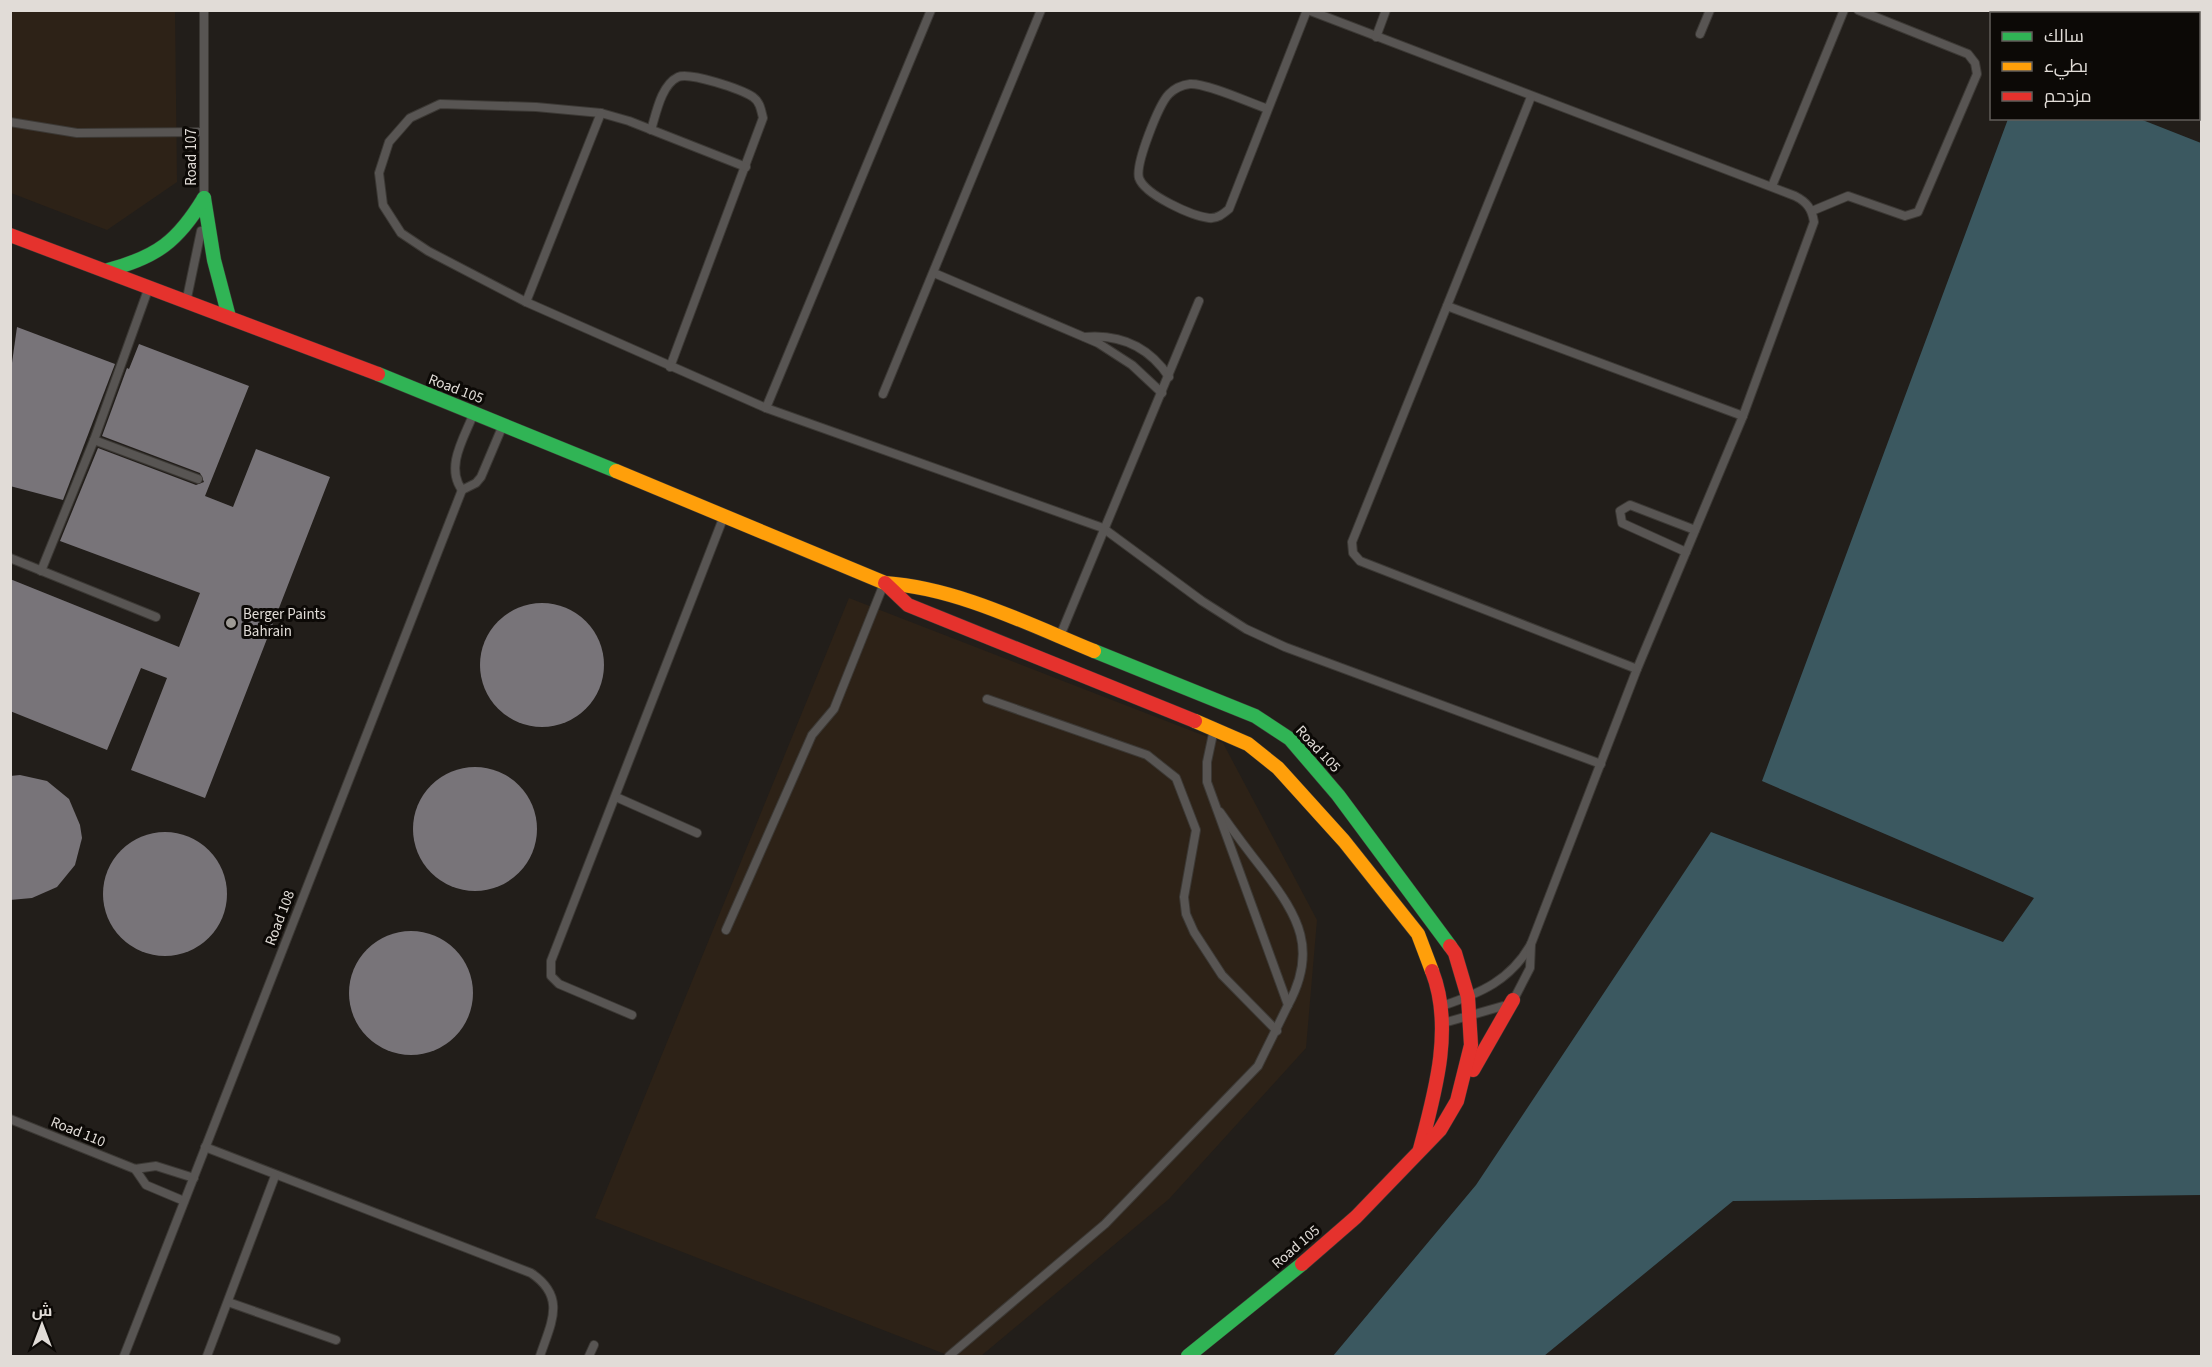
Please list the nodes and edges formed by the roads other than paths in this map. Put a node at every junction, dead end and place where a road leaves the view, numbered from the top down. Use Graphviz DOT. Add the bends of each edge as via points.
graph roads {
  1 [pos="204,10"];
  2 [pos="931,10"];
  3 [pos="1041,10"];
  4 [pos="1307,10"];
  5 [pos="1386,10"];
  6 [pos="1710,10"];
  7 [pos="1844,10"];
  8 [pos="1858,10"];
  9 [pos="1700,34"];
  10 [pos="1376,37"];
  11 [pos="1532,97"];
  12 [pos="1268,109"];
  13 [pos="601,113"];
  14 [pos="10,122"];
  15 [pos="651,130"];
  16 [pos="204,132"];
  17 [pos="746,167"];
  18 [pos="1772,186"];
  19 [pos="204,198"];
  20 [pos="1812,211"];
  21 [pos="10,236"];
  22 [pos="108,270"];
  23 [pos="934,273"];
  24 [pos="150,287"];
  25 [pos="187,301"];
  26 [pos="1198,301"];
  27 [pos="526,302"];
  28 [pos="1448,306"];
  29 [pos="229,317"];
  30 [pos="1085,338"];
  31 [pos="670,367"];
  32 [pos="1169,377"];
  33 [pos="1162,393"];
  34 [pos="883,394"];
  35 [pos="766,408"];
  36 [pos="474,413"];
  37 [pos="1743,416"];
  38 [pos="503,425"];
  39 [pos="94,440"];
  40 [pos="198,479"];
  41 [pos="462,490"];
  42 [pos="724,515"];
  43 [pos="1103,528"];
  44 [pos="1695,530"];
  45 [pos="1686,552"];
  46 [pos="10,558"];
  47 [pos="41,571"];
  48 [pos="885,583"];
  49 [pos="156,617"];
  50 [pos="1060,636"];
  51 [pos="1088,647"];
  52 [pos="1637,669"];
  53 [pos="1079,672"];
  54 [pos="987,699"];
  55 [pos="1224,703"];
  56 [pos="1214,729"];
  57 [pos="1601,764"];
  58 [pos="616,797"];
  59 [pos="1214,805"];
  60 [pos="697,833"];
  61 [pos="726,930"];
  62 [pos="1532,944"];
  63 [pos="1468,997"];
  64 [pos="1513,1000"];
  65 [pos="1288,1005"];
  66 [pos="1442,1006"];
  67 [pos="632,1015"];
  68 [pos="1471,1016"];
  69 [pos="1444,1023"];
  70 [pos="1277,1031"];
  71 [pos="1457,1101"];
  72 [pos="10,1119"];
  73 [pos="205,1147"];
  74 [pos="1419,1155"];
  75 [pos="135,1169"];
  76 [pos="275,1176"];
  77 [pos="194,1178"];
  78 [pos="184,1202"];
  79 [pos="228,1302"];
  80 [pos="336,1340"];
  81 [pos="594,1345"];
  82 [pos="124,1356"];
  83 [pos="207,1356"];
  84 [pos="540,1356"];
  85 [pos="590,1356"];
  86 [pos="949,1356"];
  87 [pos="1188,1356"];
  1 -- 16 [label="lane, Road 107"];
  2 -- 35 [label="lane"];
  3 -- 23 [label="lane"];
  4 -- 10 [label="lane"];
  4 -- 12 [label="lane"];
  5 -- 10 [label="lane"];
  6 -- 9 [label="lane"];
  7 -- 18 [label="lane"];
  8 -- 20 [label="lane" via="1968,54 1977,74 1918,212 1905,216 1848,196"];
  10 -- 11 [label="lane"];
  11 -- 18 [label="lane"];
  11 -- 28 [label="lane"];
  12 -- 12 [label="lane" via="1204,87 1178,87 1168,95 1138,165 1145,189 1209,218 1220,216 1229,209"];
  13 -- 15 [label="lane"];
  13 -- 27 [label="lane"];
  13 -- 27 [label="lane" via="440,104 410,118 389,142 379,173 383,205 401,233"];
  14 -- 16 [label="lane" via="77,133"];
  15 -- 17 [label="lane"];
  15 -- 17 [label="lane" via="667,86 676,78 688,75 743,93 761,106 763,118"];
  16 -- 19 [label="lane, Road 107"];
  17 -- 31 [label="lane"];
  18 -- 20 [label="lane" via="1806,201"];
  19 -- 22 [label="street" via="189,225 166,247 139,263"];
  19 -- 25 [label="lane, Road 107" via="199,250"];
  19 -- 29 [label="street"];
  20 -- 37 [label="lane" via="1811,234"];
  21 -- 22 [label="street, Road 105"];
  22 -- 24 [label="street, Road 105"];
  23 -- 30 [label="lane"];
  23 -- 34 [label="lane"];
  24 -- 25 [label="street, Road 105"];
  24 -- 39 [label="lane"];
  25 -- 29 [label="street, Road 105"];
  26 -- 32 [label="lane"];
  27 -- 31 [label="lane"];
  28 -- 37 [label="lane"];
  28 -- 52 [label="lane" via="1352,542 1353,553 1360,561"];
  29 -- 36 [label="street, Road 105"];
  30 -- 32 [label="lane" via="1127,341 1151,355"];
  30 -- 33 [label="lane" via="1121,357"];
  31 -- 35 [label="lane"];
  32 -- 33 [label="lane"];
  33 -- 43 [label="lane"];
  35 -- 43 [label="lane"];
  36 -- 38 [label="street, Road 105"];
  36 -- 41 [label="lane" via="454,467"];
  37 -- 44 [label="lane"];
  38 -- 41 [label="lane, Road 108" via="481,477"];
  38 -- 42 [label="street, Road 105"];
  39 -- 40 [label="lane"];
  39 -- 47 [label="lane"];
  41 -- 73 [label="lane, Road 108"];
  42 -- 48 [label="street, Road 105"];
  42 -- 58 [label="lane"];
  43 -- 50 [label="lane"];
  43 -- 57 [label="lane" via="1202,601 1265,638"];
  44 -- 45 [label="lane"];
  44 -- 45 [label="lane" via="1630,505 1620,511 1619,517 1627,526"];
  45 -- 52 [label="lane"];
  46 -- 47 [label="lane"];
  47 -- 49 [label="lane"];
  48 -- 50 [label="street, Road 105" via="916,585"];
  48 -- 53 [label="street, Road 105" via="908,605"];
  48 -- 61 [label="lane" via="834,709 812,735"];
  50 -- 51 [label="street, Road 105"];
  51 -- 53 [label="street"];
  51 -- 55 [label="street, Road 105"];
  52 -- 57 [label="lane"];
  53 -- 56 [label="street, Road 105"];
  54 -- 70 [label="lane" via="1147,754 1176,778 1196,830 1184,897 1186,914 1222,975"];
  55 -- 56 [label="street"];
  55 -- 63 [label="street, Road 105" via="1255,716 1290,739 1338,795 1455,953"];
  56 -- 59 [label="lane" via="1207,762 1207,782"];
  56 -- 66 [label="street, Road 105" via="1248,744 1278,768 1344,841 1418,934"];
  57 -- 62 [label="lane"];
  58 -- 60 [label="lane"];
  58 -- 67 [label="lane" via="551,961 551,976 559,984"];
  59 -- 65 [label="lane"];
  59 -- 65 [label="lane" via="1293,911 1303,942 1304,963 1300,985"];
  62 -- 63 [label="lane" via="1506,977"];
  62 -- 64 [label="lane" via="1528,974"];
  63 -- 66 [label="lane"];
  63 -- 68 [label="street, Road 105"];
  64 -- 68 [label="lane"];
  64 -- 71 [label="street"];
  65 -- 70 [label="lane"];
  66 -- 69 [label="street, Road 105"];
  68 -- 69 [label="lane"];
  68 -- 71 [label="street, Road 105" via="1468,1064"];
  69 -- 74 [label="street, Road 105"];
  70 -- 86 [label="lane" via="1258,1066 1105,1224"];
  71 -- 74 [label="street, Road 105"];
  72 -- 75 [label="lane, Road 110"];
  73 -- 76 [label="lane"];
  73 -- 77 [label="lane, Road 108"];
  74 -- 87 [label="street, Road 105" via="1329,1240"];
  75 -- 77 [label="lane, Road 110" via="156,1166"];
  75 -- 78 [label="lane, Road 110" via="146,1185"];
  76 -- 79 [label="lane"];
  76 -- 84 [label="lane" via="542,1280 554,1302 554,1315"];
  77 -- 78 [label="lane, Road 108"];
  78 -- 82 [label="lane, Road 108"];
  79 -- 80 [label="lane"];
  79 -- 83 [label="lane"];
  81 -- 85 [label="lane"];
}
